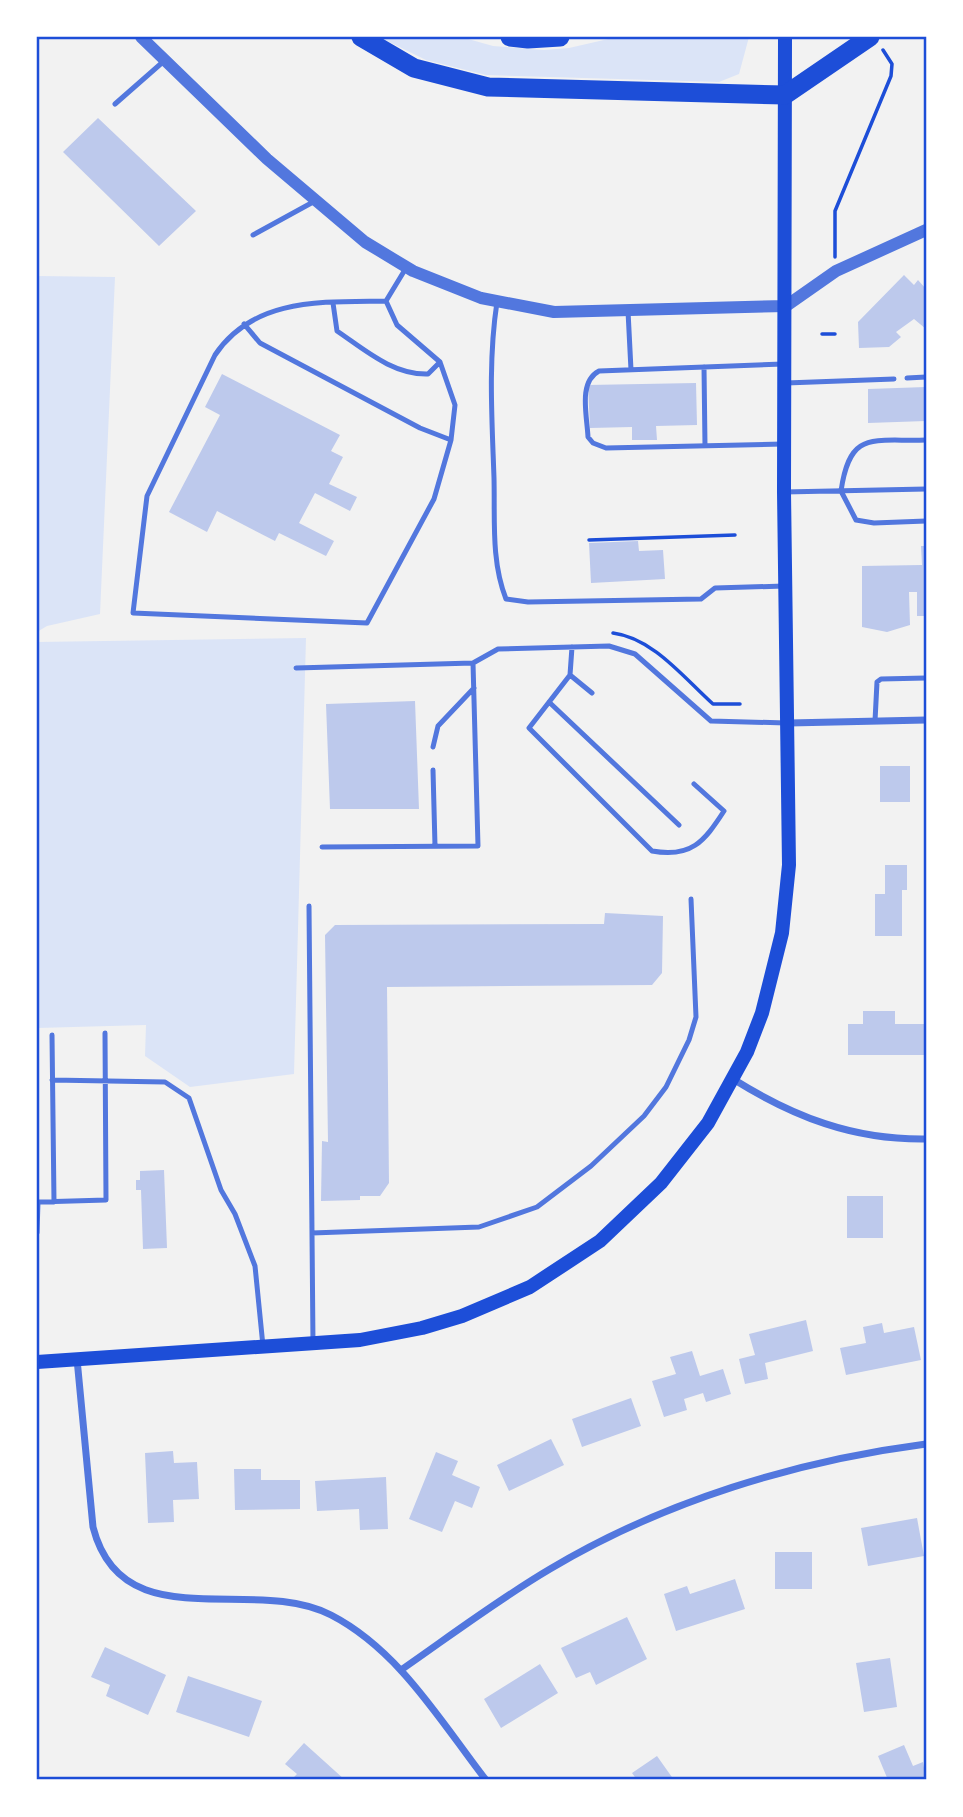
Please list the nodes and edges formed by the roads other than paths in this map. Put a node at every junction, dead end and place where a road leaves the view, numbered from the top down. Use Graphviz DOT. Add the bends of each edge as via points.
graph roads {
  1 [pos="141,37"];
  2 [pos="362,37"];
  3 [pos="510,37"];
  4 [pos="560,37"];
  5 [pos="785,37"];
  6 [pos="875,41"];
  7 [pos="164,61"];
  8 [pos="785,95"];
  9 [pos="115,104"];
  10 [pos="315,201"];
  11 [pos="926,230"];
  12 [pos="253,235"];
  13 [pos="406,267"];
  14 [pos="386,301"];
  15 [pos="497,302"];
  16 [pos="333,303"];
  17 [pos="786,306"];
  18 [pos="628,312"];
  19 [pos="244,324"];
  20 [pos="440,362"];
  21 [pos="786,364"];
  22 [pos="704,367"];
  23 [pos="631,370"];
  24 [pos="926,377"];
  25 [pos="907,378"];
  26 [pos="894,379"];
  27 [pos="786,383"];
  28 [pos="451,440"];
  29 [pos="926,440"];
  30 [pos="785,444"];
  31 [pos="705,446"];
  32 [pos="926,489"];
  33 [pos="841,491"];
  34 [pos="784,492"];
  35 [pos="926,521"];
  36 [pos="786,586"];
  37 [pos="572,647"];
  38 [pos="474,663"];
  39 [pos="296,668"];
  40 [pos="570,675"];
  41 [pos="926,678"];
  42 [pos="474,688"];
  43 [pos="592,693"];
  44 [pos="549,702"];
  45 [pos="926,720"];
  46 [pos="875,721"];
  47 [pos="789,723"];
  48 [pos="433,747"];
  49 [pos="433,770"];
  50 [pos="694,784"];
  51 [pos="679,825"];
  52 [pos="435,846"];
  53 [pos="323,847"];
  54 [pos="691,899"];
  55 [pos="309,906"];
  56 [pos="105,1032"];
  57 [pos="52,1035"];
  58 [pos="732,1078"];
  59 [pos="52,1080"];
  60 [pos="105,1080"];
  61 [pos="926,1139"];
  62 [pos="54,1202"];
  63 [pos="37,1233"];
  64 [pos="312,1233"];
  65 [pos="313,1343"];
  66 [pos="263,1346"];
  67 [pos="77,1359"];
  68 [pos="37,1362"];
  69 [pos="926,1444"];
  70 [pos="401,1670"];
  71 [pos="486,1780"];
  1 -- 7 [label="street"];
  2 -- 8 [label="highway" via="414,68 488,88"];
  3 -- 4 [label="highway"];
  5 -- 8 [label="main road"];
  6 -- 8 [label="highway"];
  7 -- 9 [label="lane"];
  7 -- 10 [label="street"];
  8 -- 17 [label="main road"];
  10 -- 12 [label="lane"];
  10 -- 13 [label="street" via="365,242"];
  11 -- 17 [label="street" via="836,271"];
  13 -- 14 [label="lane"];
  13 -- 15 [label="street"];
  14 -- 16 [label="lane"];
  14 -- 20 [label="lane" via="397,325"];
  15 -- 18 [label="street" via="554,312"];
  15 -- 36 [label="lane" via="490,348 497,576 506,599 701,599 715,588"];
  16 -- 19 [label="lane" via="267,311"];
  16 -- 20 [label="lane" via="337,331 373,356 409,375 428,374"];
  17 -- 18 [label="street"];
  17 -- 21 [label="main road"];
  18 -- 23 [label="lane"];
  19 -- 28 [label="lane" via="260,343"];
  19 -- 28 [label="lane" via="215,355 147,496 133,613 368,623 434,499"];
  20 -- 28 [label="lane" via="455,405"];
  21 -- 22 [label="lane"];
  21 -- 27 [label="main road"];
  22 -- 23 [label="lane"];
  22 -- 31 [label="lane"];
  23 -- 31 [label="lane" via="599,371 590,376 586,384 588,437 593,443 606,448"];
  24 -- 25 [label="lane"];
  26 -- 27 [label="lane"];
  27 -- 30 [label="main road"];
  29 -- 33 [label="lane" via="863,442 850,452"];
  30 -- 31 [label="lane"];
  30 -- 34 [label="main road"];
  32 -- 33 [label="lane"];
  33 -- 34 [label="lane"];
  33 -- 35 [label="lane" via="856,520"];
  34 -- 36 [label="main road"];
  36 -- 47 [label="main road"];
  37 -- 38 [label="lane" via="498,649"];
  37 -- 40 [label="lane"];
  37 -- 47 [label="lane" via="610,646 635,654 711,721"];
  38 -- 39 [label="lane"];
  38 -- 42 [label="lane"];
  40 -- 43 [label="lane"];
  40 -- 44 [label="lane"];
  41 -- 46 [label="lane" via="877,682"];
  42 -- 48 [label="lane" via="438,726"];
  42 -- 52 [label="lane" via="478,846"];
  44 -- 50 [label="lane" via="529,728 652,851 688,852 710,833 724,811"];
  44 -- 51 [label="lane"];
  45 -- 46 [label="street"];
  46 -- 47 [label="street"];
  47 -- 58 [label="main road" via="789,865 782,933 762,1013"];
  49 -- 52 [label="lane"];
  52 -- 53 [label="lane"];
  54 -- 64 [label="lane" via="696,1017 689,1040 666,1087 644,1116 591,1166 537,1207 479,1227"];
  55 -- 64 [label="lane"];
  56 -- 60 [label="lane"];
  57 -- 59 [label="lane"];
  58 -- 61 [label="street" via="809,1120 863,1133"];
  58 -- 65 [label="main road" via="708,1123 662,1184 566,1265 492,1305 422,1328"];
  59 -- 60 [label="lane"];
  59 -- 62 [label="lane"];
  60 -- 62 [label="lane" via="106,1200"];
  60 -- 66 [label="lane" via="165,1082 189,1098 221,1190 255,1266"];
  62 -- 63 [label="lane" via="38,1202"];
  64 -- 65 [label="lane"];
  65 -- 66 [label="main road"];
  66 -- 67 [label="main road"];
  67 -- 68 [label="main road"];
  67 -- 70 [label="street" via="93,1527 102,1552 118,1573 139,1588 172,1598 268,1598 312,1607 360,1633"];
  69 -- 70 [label="street" via="814,1463 662,1514 551,1569"];
  70 -- 71 [label="street"];
}
